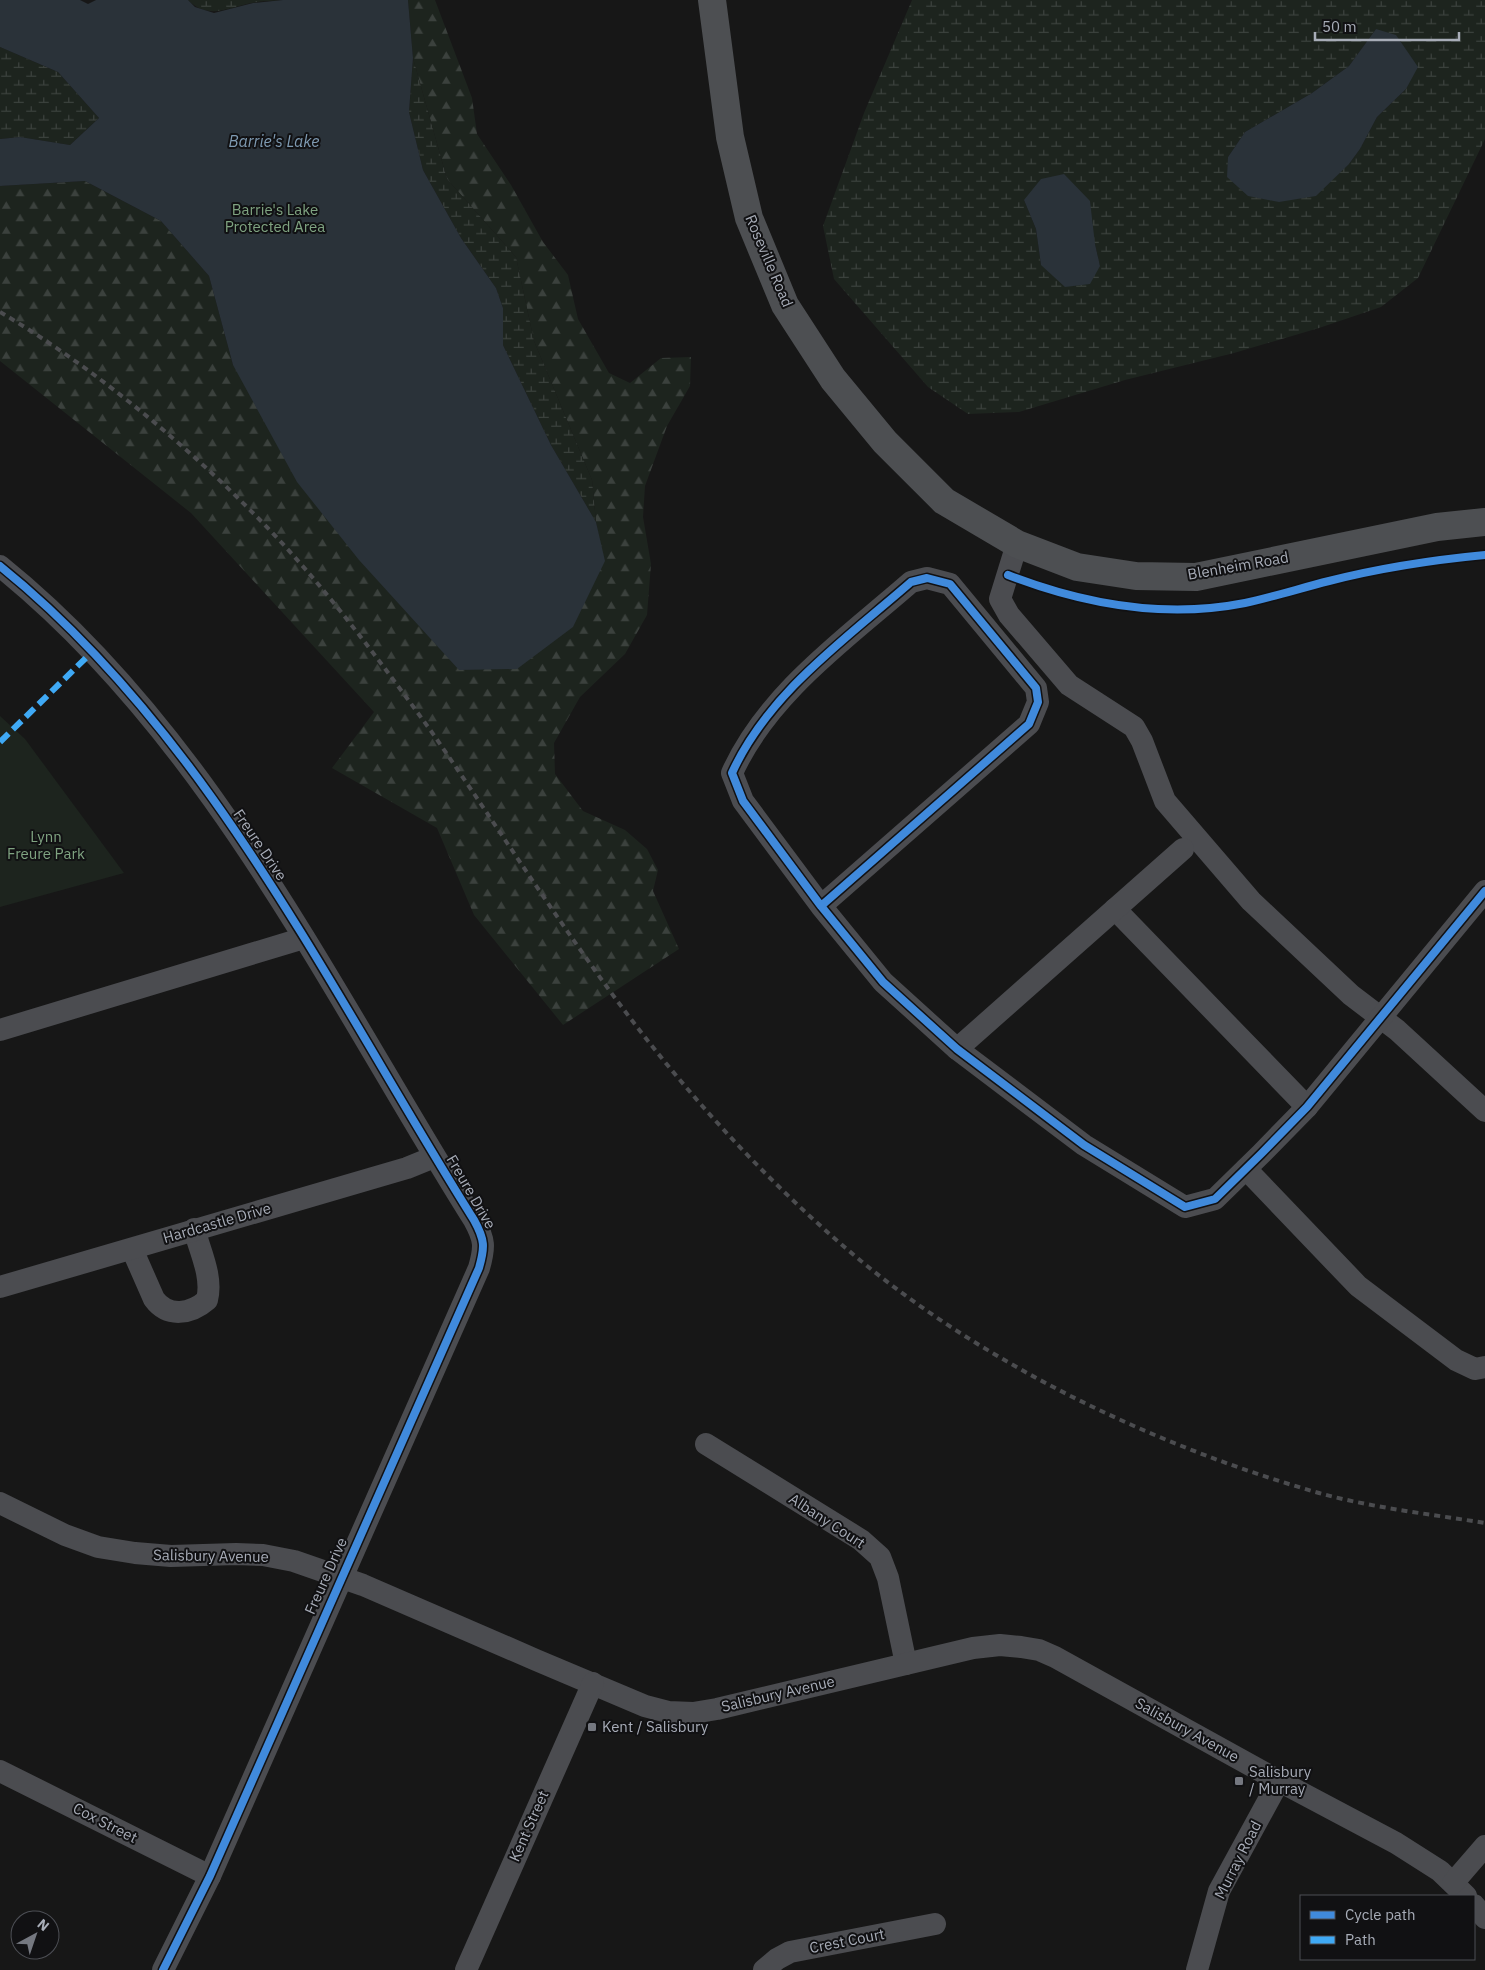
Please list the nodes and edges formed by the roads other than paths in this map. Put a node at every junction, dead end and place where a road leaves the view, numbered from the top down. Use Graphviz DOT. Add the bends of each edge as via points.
graph roads {
  1 [pos="712,0"];
  2 [pos="944,501"];
  3 [pos="1485,522"];
  4 [pos="1017,544"];
  5 [pos="0,566"];
  6 [pos="1183,849"];
  7 [pos="1485,891"];
  8 [pos="821,906"];
  9 [pos="1115,909"];
  10 [pos="304,938"];
  11 [pos="1381,1017"];
  12 [pos="0,1030"];
  13 [pos="957,1049"];
  14 [pos="1308,1106"];
  15 [pos="1485,1111"];
  16 [pos="434,1157"];
  17 [pos="1246,1169"];
  18 [pos="194,1229"];
  19 [pos="132,1249"];
  20 [pos="0,1287"];
  21 [pos="1485,1367"];
  22 [pos="706,1444"];
  23 [pos="0,1503"];
  24 [pos="341,1577"];
  25 [pos="906,1664"];
  26 [pos="593,1683"];
  27 [pos="0,1770"];
  28 [pos="1279,1781"];
  29 [pos="1485,1846"];
  30 [pos="210,1876"];
  31 [pos="1460,1889"];
  32 [pos="1475,1905"];
  33 [pos="1485,1918"];
  34 [pos="935,1924"];
  35 [pos="163,1970"];
  36 [pos="466,1970"];
  37 [pos="764,1970"];
  38 [pos="1197,1970"];
  1 -- 2 [label="main road, Roseville Road" via="730,137 749,218 785,305 833,379 885,442"];
  2 -- 4 [label="main road, Blenheim Road"];
  3 -- 4 [label="main road, Blenheim Road" via="1437,527 1196,576 1136,576 1077,567"];
  4 -- 11 [label="street" via="1000,599 1008,615 1069,685 1134,727 1165,801 1251,901 1351,995"];
  5 -- 10 [label="street, Freure Drive" via="72,629 155,722 217,806"];
  6 -- 9 [label="street"];
  7 -- 11 [label="street"];
  8 -- 8 [label="street" via="743,801 732,773 766,716 791,688 911,582 927,578 950,584 1036,688 1038,702 1029,724"];
  8 -- 13 [label="street" via="883,982"];
  9 -- 13 [label="street"];
  9 -- 14 [label="street"];
  10 -- 12 [label="street"];
  10 -- 16 [label="street, Freure Drive"];
  11 -- 14 [label="street"];
  11 -- 15 [label="street"];
  13 -- 17 [label="street" via="1084,1145 1186,1207 1215,1199"];
  14 -- 17 [label="street"];
  16 -- 18 [label="street, Hardcastle Drive" via="407,1168"];
  16 -- 24 [label="street, Freure Drive" via="483,1236 483,1255"];
  17 -- 21 [label="street" via="1358,1286 1456,1360 1475,1369"];
  18 -- 19 [label="street, Hardcastle Drive"];
  18 -- 19 [label="street" via="210,1291 207,1300 192,1310 174,1312 159,1306"];
  19 -- 20 [label="street, Hardcastle Drive"];
  22 -- 25 [label="street, Albany Court" via="861,1540 880,1557 888,1578"];
  23 -- 24 [label="street, Salisbury Avenue" via="64,1535 98,1547 171,1556 263,1555 294,1561"];
  24 -- 26 [label="street, Salisbury Avenue"];
  24 -- 30 [label="street, Freure Drive"];
  25 -- 26 [label="street, Salisbury Avenue" via="693,1714 645,1706"];
  25 -- 28 [label="street, Salisbury Avenue" via="1000,1645 1039,1650"];
  26 -- 36 [label="street, Kent Street"];
  27 -- 30 [label="street, Cox Street"];
  28 -- 31 [label="street, Salisbury Avenue" via="1396,1843 1440,1871"];
  28 -- 38 [label="street, Murray Road" via="1219,1891"];
  29 -- 31 [label="street"];
  30 -- 35 [label="street, Freure Drive"];
  32 -- 33 [label="street"];
  34 -- 37 [label="street, Crest Court" via="790,1952"];
}
